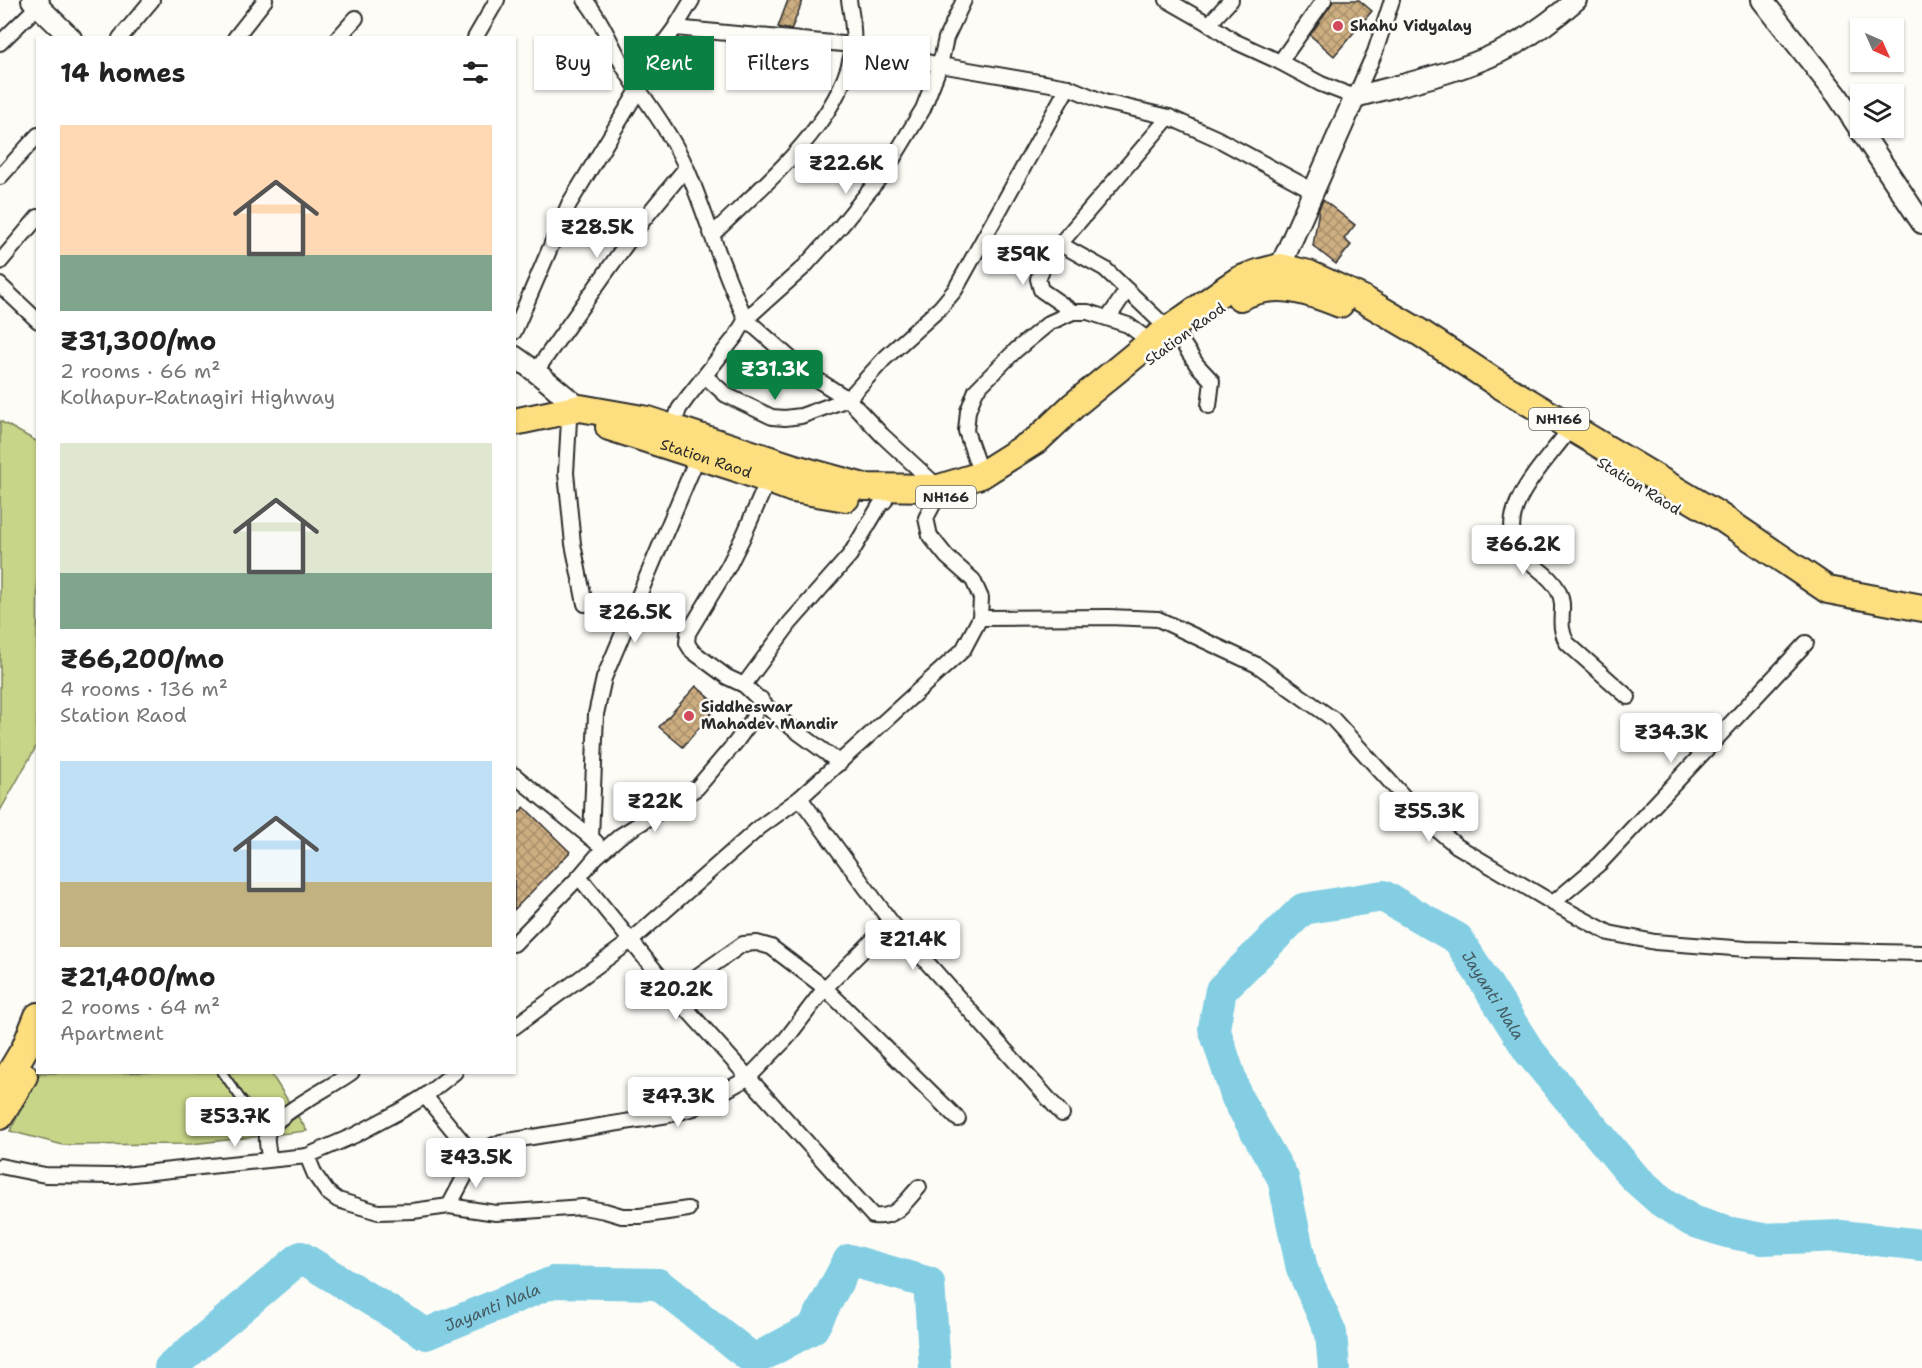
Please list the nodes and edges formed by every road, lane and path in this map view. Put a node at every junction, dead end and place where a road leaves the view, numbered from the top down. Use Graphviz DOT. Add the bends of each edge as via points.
graph roads {
  1 [pos="152,0"];
  2 [pos="265,0"];
  3 [pos="497,0"];
  4 [pos="585,0"];
  5 [pos="692,0"];
  6 [pos="849,0"];
  7 [pos="964,0"];
  8 [pos="1167,0"];
  9 [pos="1232,0"];
  10 [pos="1324,0"];
  11 [pos="1392,0"];
  12 [pos="1575,0"];
  13 [pos="1762,0"];
  14 [pos="38,2"];
  15 [pos="356,18"];
  16 [pos="1209,24"];
  17 [pos="675,28"];
  18 [pos="69,36"];
  19 [pos="122,36"];
  20 [pos="237,36"];
  21 [pos="340,36"];
  22 [pos="476,36"];
  23 [pos="670,36"];
  24 [pos="852,36"];
  25 [pos="0,43"];
  26 [pos="843,44"];
  27 [pos="1280,62"];
  28 [pos="624,63"];
  29 [pos="930,63"];
  30 [pos="940,65"];
  31 [pos="843,82"];
  32 [pos="1068,87"];
  33 [pos="635,90"];
  34 [pos="640,90"];
  35 [pos="1355,98"];
  36 [pos="1169,117"];
  37 [pos="36,137"];
  38 [pos="686,168"];
  39 [pos="0,177"];
  40 [pos="1314,191"];
  41 [pos="36,220"];
  42 [pos="1922,223"];
  43 [pos="713,234"];
  44 [pos="1060,244"];
  45 [pos="0,262"];
  46 [pos="1281,277"];
  47 [pos="0,285"];
  48 [pos="1127,290"];
  49 [pos="1073,312"];
  50 [pos="1109,317"];
  51 [pos="36,319"];
  52 [pos="746,319"];
  53 [pos="516,327"];
  54 [pos="1166,336"];
  55 [pos="516,357"];
  56 [pos="536,370"];
  57 [pos="705,376"];
  58 [pos="848,399"];
  59 [pos="1209,406"];
  60 [pos="574,414"];
  61 [pos="516,422"];
  62 [pos="673,428"];
  63 [pos="516,430"];
  64 [pos="1567,433"];
  65 [pos="698,456"];
  66 [pos="981,474"];
  67 [pos="768,480"];
  68 [pos="937,495"];
  69 [pos="885,501"];
  70 [pos="585,604"];
  71 [pos="1922,608"];
  72 [pos="980,618"];
  73 [pos="1806,642"];
  74 [pos="744,685"];
  75 [pos="1628,697"];
  76 [pos="760,699"];
  77 [pos="840,763"];
  78 [pos="516,777"];
  79 [pos="800,798"];
  80 [pos="591,838"];
  81 [pos="604,849"];
  82 [pos="579,877"];
  83 [pos="1553,903"];
  84 [pos="891,922"];
  85 [pos="632,940"];
  86 [pos="516,942"];
  87 [pos="1922,953"];
  88 [pos="825,988"];
  89 [pos="674,993"];
  90 [pos="36,1021"];
  91 [pos="516,1026"];
  92 [pos="36,1056"];
  93 [pos="4,1072"];
  94 [pos="223,1074"];
  95 [pos="349,1074"];
  96 [pos="452,1074"];
  97 [pos="748,1078"];
  98 [pos="425,1096"];
  99 [pos="246,1106"];
  100 [pos="1062,1114"];
  101 [pos="0,1116"];
  102 [pos="958,1119"];
  103 [pos="307,1156"];
  104 [pos="475,1157"];
  105 [pos="269,1159"];
  106 [pos="0,1166"];
  107 [pos="919,1187"];
  108 [pos="449,1206"];
  109 [pos="688,1209"];
  1 -- 19 [label="street"];
  2 -- 20 [label="street"];
  3 -- 22 [label="street"];
  4 -- 28 [label="street"];
  5 -- 17 [label="street"];
  6 -- 24 [label="street"];
  7 -- 30 [label="street" via="946,38"];
  8 -- 16 [label="street"];
  9 -- 16 [label="street"];
  10 -- 27 [label="street"];
  11 -- 35 [label="street"];
  12 -- 35 [label="street" via="1498,52 1457,69"];
  13 -- 42 [label="street" via="1837,95"];
  14 -- 18 [label="street"];
  14 -- 25 [label="street"];
  15 -- 21 [label="street"];
  16 -- 27 [label="street" via="1234,41"];
  17 -- 23 [label="street"];
  17 -- 26 [label="street"];
  27 -- 35 [label="street"];
  29 -- 30 [label="street"];
  30 -- 32 [label="street"];
  30 -- 52 [label="street" via="923,109 886,170 804,267"];
  31 -- 43 [label="street" via="822,120 794,154"];
  32 -- 36 [label="street" via="1104,102"];
  32 -- 58 [label="street" via="955,290"];
  33 -- 53 [label="street" via="569,204"];
  34 -- 38 [label="street"];
  35 -- 40 [label="street"];
  36 -- 40 [label="street"];
  36 -- 44 [label="street"];
  37 -- 39 [label="street"];
  38 -- 43 [label="street"];
  38 -- 56 [label="street" via="644,219"];
  40 -- 46 [label="street"];
  41 -- 45 [label="street"];
  43 -- 52 [label="street"];
  44 -- 48 [label="street" via="1105,269"];
  44 -- 49 [label="street" via="1038,279 1041,290"];
  46 -- 54 [label="highway, NH166" via="1257,273 1239,280"];
  46 -- 64 [label="highway, Station Raod / NH166" via="1347,307 1475,388"];
  47 -- 51 [label="street"];
  48 -- 50 [label="street"];
  48 -- 54 [label="street"];
  49 -- 50 [label="street"];
  49 -- 66 [label="street" via="1049,323 976,390 966,431"];
  50 -- 54 [label="street"];
  52 -- 57 [label="street"];
  52 -- 58 [label="street" via="808,374"];
  54 -- 59 [label="street" via="1212,381"];
  54 -- 66 [label="highway, NH166" via="1074,405 1038,440"];
  54 -- 68 [label="highway, Station Raod / NH166" via="1128,376 1047,447 997,479"];
  55 -- 56 [label="street"];
  56 -- 60 [label="street" via="562,395"];
  57 -- 58 [label="street" via="726,395 772,417 801,416"];
  57 -- 62 [label="street" via="679,409"];
  58 -- 68 [label="street"];
  60 -- 61 [label="highway, NH166"];
  60 -- 62 [label="highway, NH166" via="648,420"];
  60 -- 63 [label="highway, Station Raod / NH166"];
  60 -- 65 [label="highway, Station Raod / NH166" via="574,419"];
  60 -- 70 [label="street" via="566,473 573,544"];
  62 -- 68 [label="highway, NH166" via="864,487"];
  64 -- 71 [label="highway, Station Raod / NH166" via="1744,551 1828,590"];
  64 -- 75 [label="street" via="1515,507 1512,533 1521,553 1556,585 1563,605 1561,632 1567,643"];
  65 -- 67 [label="highway, Station Raod / NH166"];
  65 -- 80 [label="street" via="604,678 596,714"];
  66 -- 68 [label="highway, NH166"];
  67 -- 69 [label="highway, Station Raod / NH166" via="852,500"];
  67 -- 74 [label="street" via="728,567 688,633 687,643 692,651"];
  68 -- 69 [label="highway, Station Raod / NH166" via="909,504"];
  68 -- 72 [label="street" via="926,518 930,536 946,557 973,580 981,598"];
  69 -- 74 [label="street" via="850,555 790,623"];
  72 -- 77 [label="street" via="963,650"];
  72 -- 83 [label="street" via="1158,619 1257,665 1333,719 1424,819 1457,846"];
  73 -- 83 [label="street" via="1599,864"];
  74 -- 76 [label="street"];
  76 -- 77 [label="street" via="780,719"];
  76 -- 81 [label="street" via="752,720 697,788"];
  77 -- 79 [label="street"];
  78 -- 80 [label="street"];
  79 -- 84 [label="street"];
  79 -- 85 [label="street" via="760,827"];
  80 -- 81 [label="street"];
  81 -- 82 [label="street"];
  82 -- 85 [label="street"];
  82 -- 86 [label="street"];
  83 -- 87 [label="street" via="1609,933 1655,942 1746,949"];
  84 -- 88 [label="street"];
  84 -- 100 [label="street"];
  85 -- 89 [label="street"];
  85 -- 91 [label="street"];
  88 -- 89 [label="street" via="771,947 757,943 743,944"];
  88 -- 97 [label="street" via="786,1039"];
  88 -- 102 [label="street"];
  89 -- 97 [label="street"];
  90 -- 93 [label="highway" via="25,1048"];
  92 -- 101 [label="highway"];
  94 -- 99 [label="lane"];
  95 -- 105 [label="street" via="272,1125 267,1135"];
  96 -- 98 [label="street"];
  97 -- 104 [label="street" via="694,1107 668,1115 501,1142"];
  97 -- 107 [label="street" via="873,1216 895,1213"];
  98 -- 103 [label="street" via="355,1135"];
  98 -- 104 [label="street"];
  103 -- 105 [label="street"];
  103 -- 108 [label="street" via="315,1176 338,1200 378,1212"];
  104 -- 108 [label="street"];
  105 -- 106 [label="street" via="114,1176 45,1174"];
  108 -- 109 [label="street" via="496,1213 584,1208 622,1216"];
}
